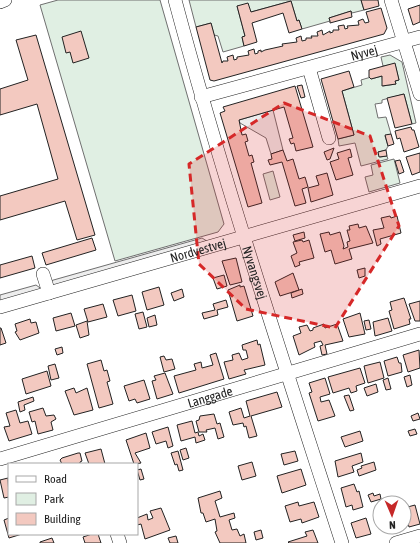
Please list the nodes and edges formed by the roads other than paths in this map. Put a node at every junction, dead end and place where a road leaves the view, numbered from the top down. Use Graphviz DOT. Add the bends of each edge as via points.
graph roads {
  1 [pos="5,0"];
  2 [pos="175,0"];
  3 [pos="391,0"];
  4 [pos="0,2"];
  5 [pos="420,37"];
  6 [pos="403,42"];
  7 [pos="309,68"];
  8 [pos="420,94"];
  9 [pos="201,97"];
  10 [pos="329,138"];
  11 [pos="420,186"];
  12 [pos="244,237"];
  13 [pos="43,274"];
  14 [pos="49,293"];
  15 [pos="0,307"];
  16 [pos="420,334"];
  17 [pos="288,373"];
  18 [pos="0,459"];
  19 [pos="420,536"];
  20 [pos="342,543"];
  21 [pos="396,543"];
  1 -- 4 [label="street"];
  2 -- 9 [label="street, Nyvangsvej"];
  3 -- 6 [label="street"];
  5 -- 6 [label="street, Nyvej"];
  6 -- 7 [label="street, Nyvej"];
  6 -- 8 [label="street"];
  7 -- 9 [label="street, Nyvej"];
  7 -- 10 [label="street"];
  9 -- 12 [label="street, Nyvangsvej"];
  11 -- 12 [label="street, Nordvestvej"];
  12 -- 14 [label="street, Nordvestvej"];
  12 -- 17 [label="street, Nyvangsvej"];
  13 -- 14 [label="street"];
  14 -- 15 [label="street, Nordvestvej"];
  16 -- 17 [label="street, Langgade"];
  17 -- 18 [label="street, Langgade"];
  17 -- 20 [label="street, Nyvangsvej"];
  19 -- 21 [label="street"];
}
